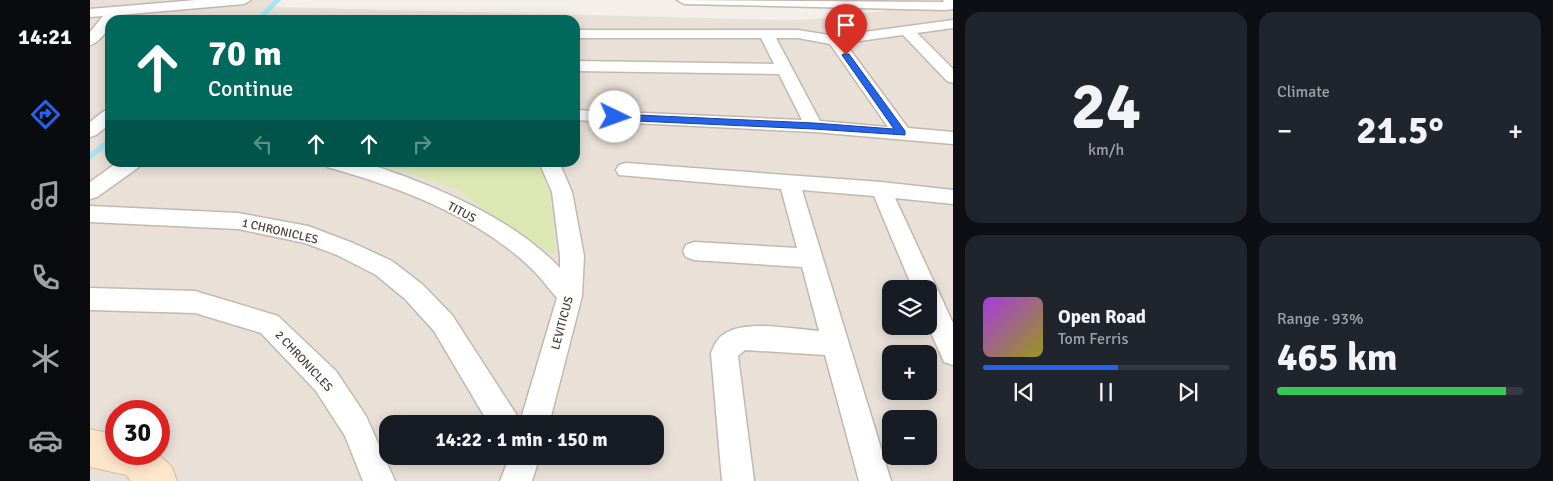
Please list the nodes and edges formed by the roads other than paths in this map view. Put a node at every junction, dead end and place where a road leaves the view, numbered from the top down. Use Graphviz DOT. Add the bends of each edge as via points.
graph roads {
  1 [pos="244,0"];
  2 [pos="684,0"];
  3 [pos="950,0"];
  4 [pos="808,1"];
  5 [pos="115,11"];
  6 [pos="90,13"];
  7 [pos="112,15"];
  8 [pos="227,15"];
  9 [pos="105,23"];
  10 [pos="953,24"];
  11 [pos="906,30"];
  12 [pos="580,34"];
  13 [pos="767,35"];
  14 [pos="835,40"];
  15 [pos="90,41"];
  16 [pos="580,66"];
  17 [pos="785,69"];
  18 [pos="953,78"];
  19 [pos="105,108"];
  20 [pos="90,109"];
  21 [pos="580,115"];
  22 [pos="105,119"];
  23 [pos="814,126"];
  24 [pos="90,131"];
  25 [pos="902,133"];
  26 [pos="953,138"];
  27 [pos="125,167"];
  28 [pos="356,167"];
  29 [pos="551,167"];
  30 [pos="626,170"];
  31 [pos="790,182"];
  32 [pos="881,189"];
  33 [pos="90,192"];
  34 [pos="953,197"];
  35 [pos="90,214"];
  36 [pos="694,252"];
  37 [pos="812,258"];
  38 [pos="921,280"];
  39 [pos="570,296"];
  40 [pos="90,299"];
  41 [pos="937,316"];
  42 [pos="837,344"];
  43 [pos="953,353"];
  44 [pos="500,415"];
  45 [pos="537,415"];
  46 [pos="90,448"];
  47 [pos="522,465"];
  48 [pos="158,481"];
  49 [pos="379,481"];
  50 [pos="516,481"];
  51 [pos="738,481"];
  52 [pos="874,481"];
  1 -- 5 [label="street"];
  1 -- 8 [label="street"];
  2 -- 4 [label="street"];
  3 -- 4 [label="street" via="950,5 945,6"];
  5 -- 6 [label="street"];
  5 -- 7 [label="street"];
  9 -- 15 [label="street"];
  10 -- 11 [label="street"];
  11 -- 14 [label="street"];
  11 -- 18 [label="street"];
  12 -- 13 [label="street"];
  13 -- 14 [label="street" via="798,34"];
  13 -- 17 [label="street"];
  14 -- 25 [label="street"];
  16 -- 17 [label="street"];
  17 -- 23 [label="street"];
  19 -- 20 [label="street"];
  21 -- 23 [label="street"];
  22 -- 24 [label="street"];
  23 -- 25 [label="street"];
  25 -- 26 [label="street"];
  27 -- 33 [label="street"];
  28 -- 39 [label="street, TITUS" via="420,190 495,230 538,262"];
  29 -- 39 [label="street, LEVITICUS" via="562,192 572,256"];
  30 -- 31 [label="street"];
  31 -- 32 [label="street"];
  31 -- 37 [label="street"];
  32 -- 34 [label="street"];
  32 -- 38 [label="street"];
  35 -- 44 [label="street, 1 CHRONICLES" via="238,221 308,235 360,256 384,268 414,292 443,323"];
  36 -- 37 [label="street"];
  37 -- 42 [label="street"];
  39 -- 45 [label="street, LEVITICUS"];
  40 -- 49 [label="street, 2 CHRONICLES" via="195,302 269,324 326,381 356,426"];
  41 -- 43 [label="street"];
  42 -- 51 [label="street" via="743,338 732,343 724,353"];
  42 -- 52 [label="street"];
  46 -- 48 [label="street" via="136,459"];
  47 -- 50 [label="street"];
}
